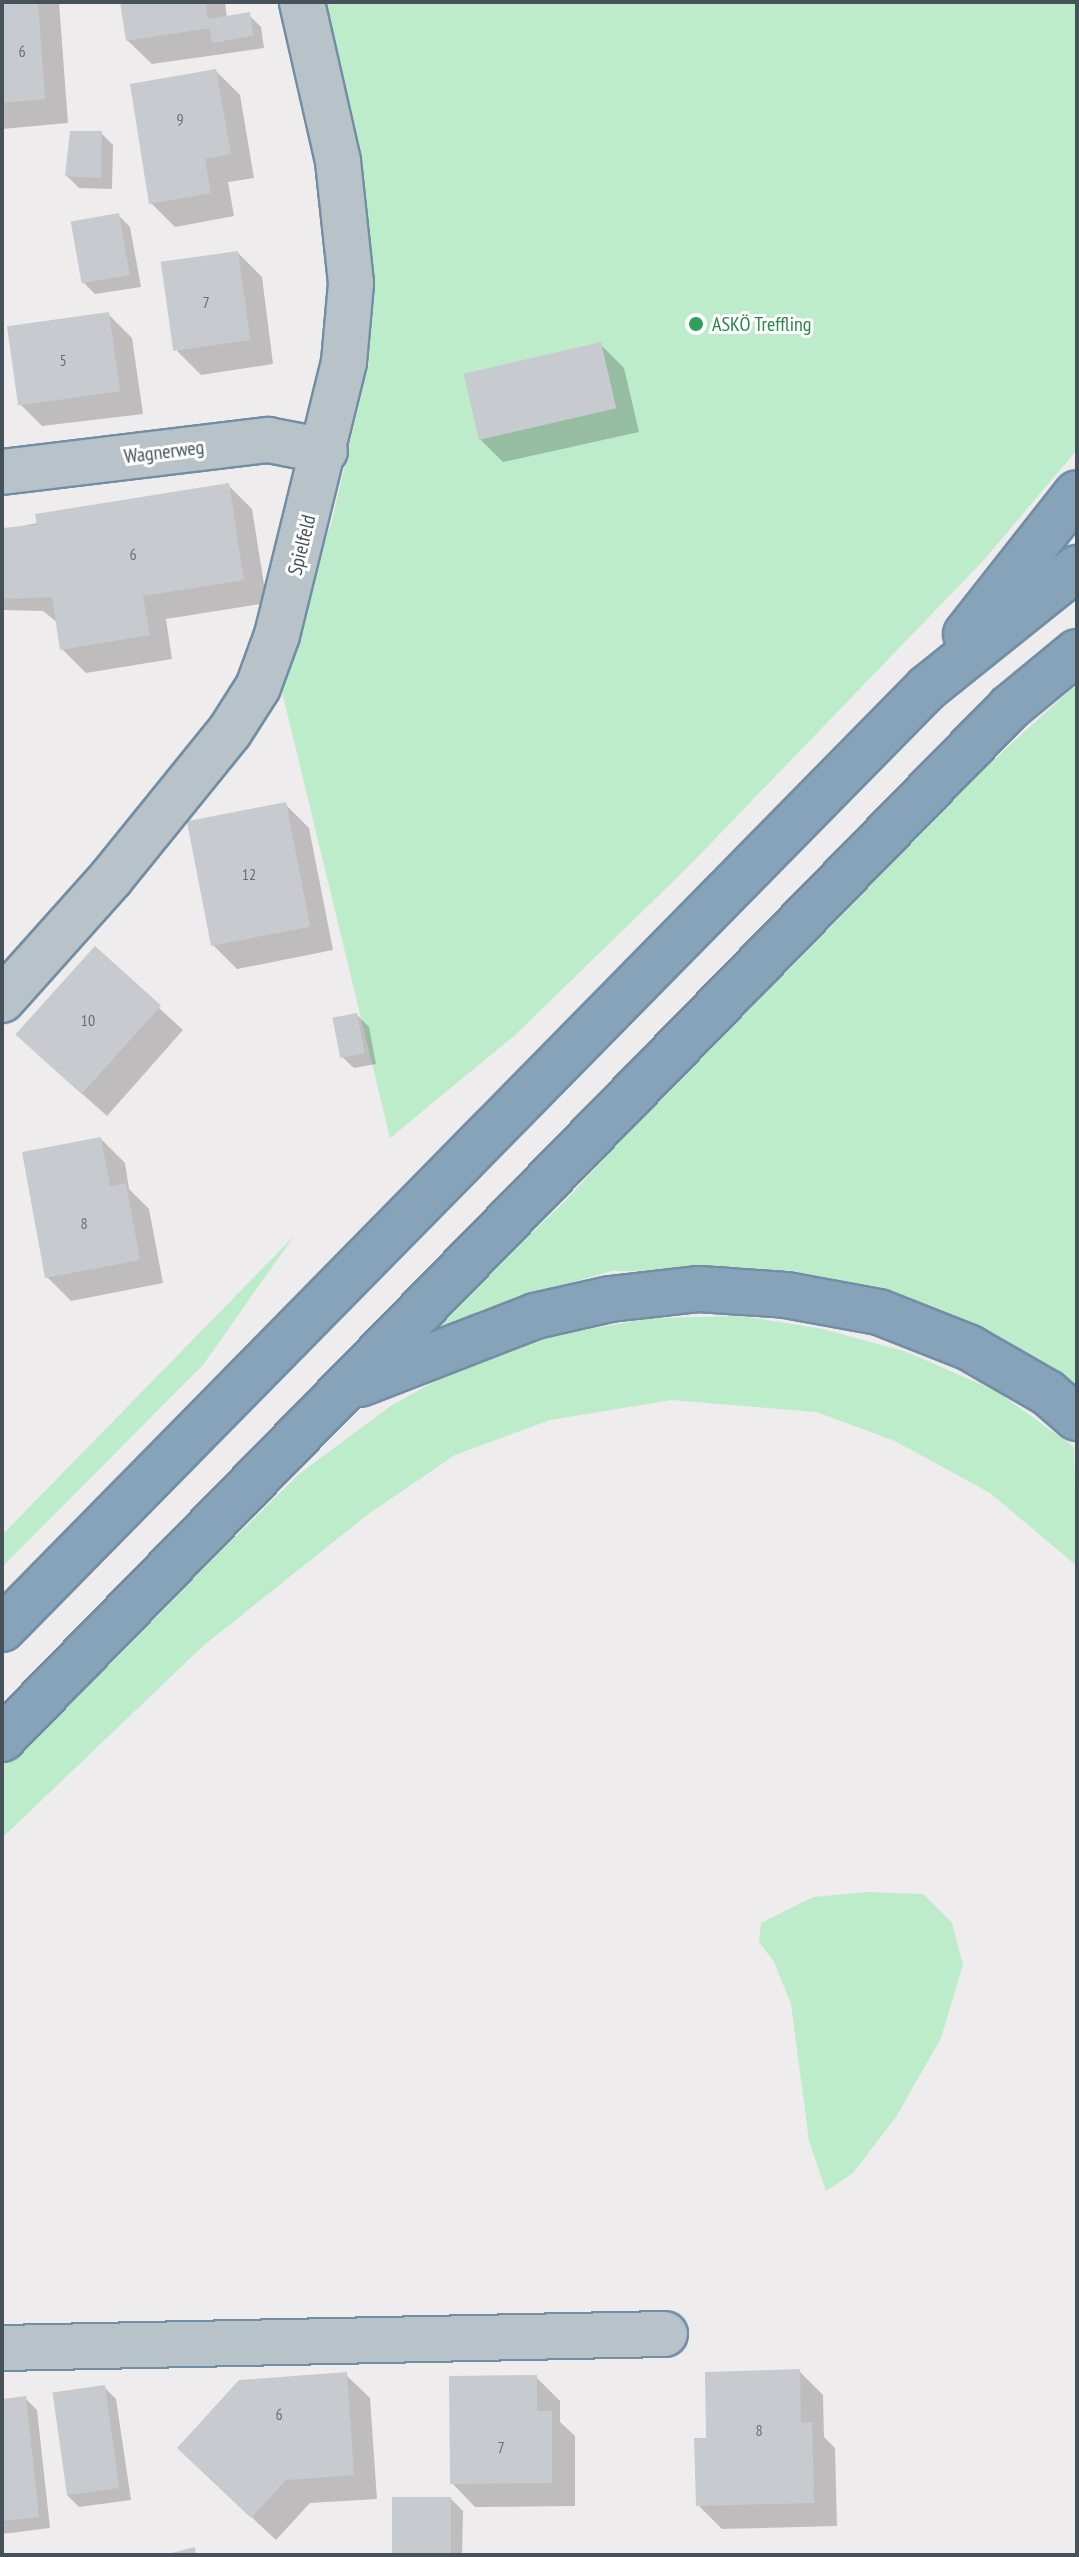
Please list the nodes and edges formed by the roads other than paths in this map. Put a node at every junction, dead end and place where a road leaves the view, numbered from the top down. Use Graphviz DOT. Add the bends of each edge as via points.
graph roads {
  1 [pos="302,2"];
  2 [pos="325,451"];
  3 [pos="2,472"];
  4 [pos="1077,493"];
  5 [pos="1077,568"];
  6 [pos="1077,652"];
  7 [pos="927,688"];
  8 [pos="2,1000"];
  9 [pos="347,1389"];
  10 [pos="1077,1418"];
  11 [pos="2,1629"];
  12 [pos="2,1739"];
  13 [pos="665,2334"];
  14 [pos="2,2348"];
  1 -- 2 [label="street, Spielfeld" via="340,173 351,283 344,362"];
  2 -- 3 [label="street, Wagnerweg" via="268,440"];
  2 -- 8 [label="street, Spielfeld" via="300,556 258,687 187,786"];
  4 -- 7 [label="highway"];
  5 -- 7 [label="highway"];
  6 -- 9 [label="highway" via="1009,708"];
  7 -- 11 [label="highway"];
  9 -- 10 [label="highway" via="535,1316 610,1299 699,1289 786,1295 879,1312 968,1347 1048,1393"];
  9 -- 12 [label="highway"];
  13 -- 14 [label="street"];
}
